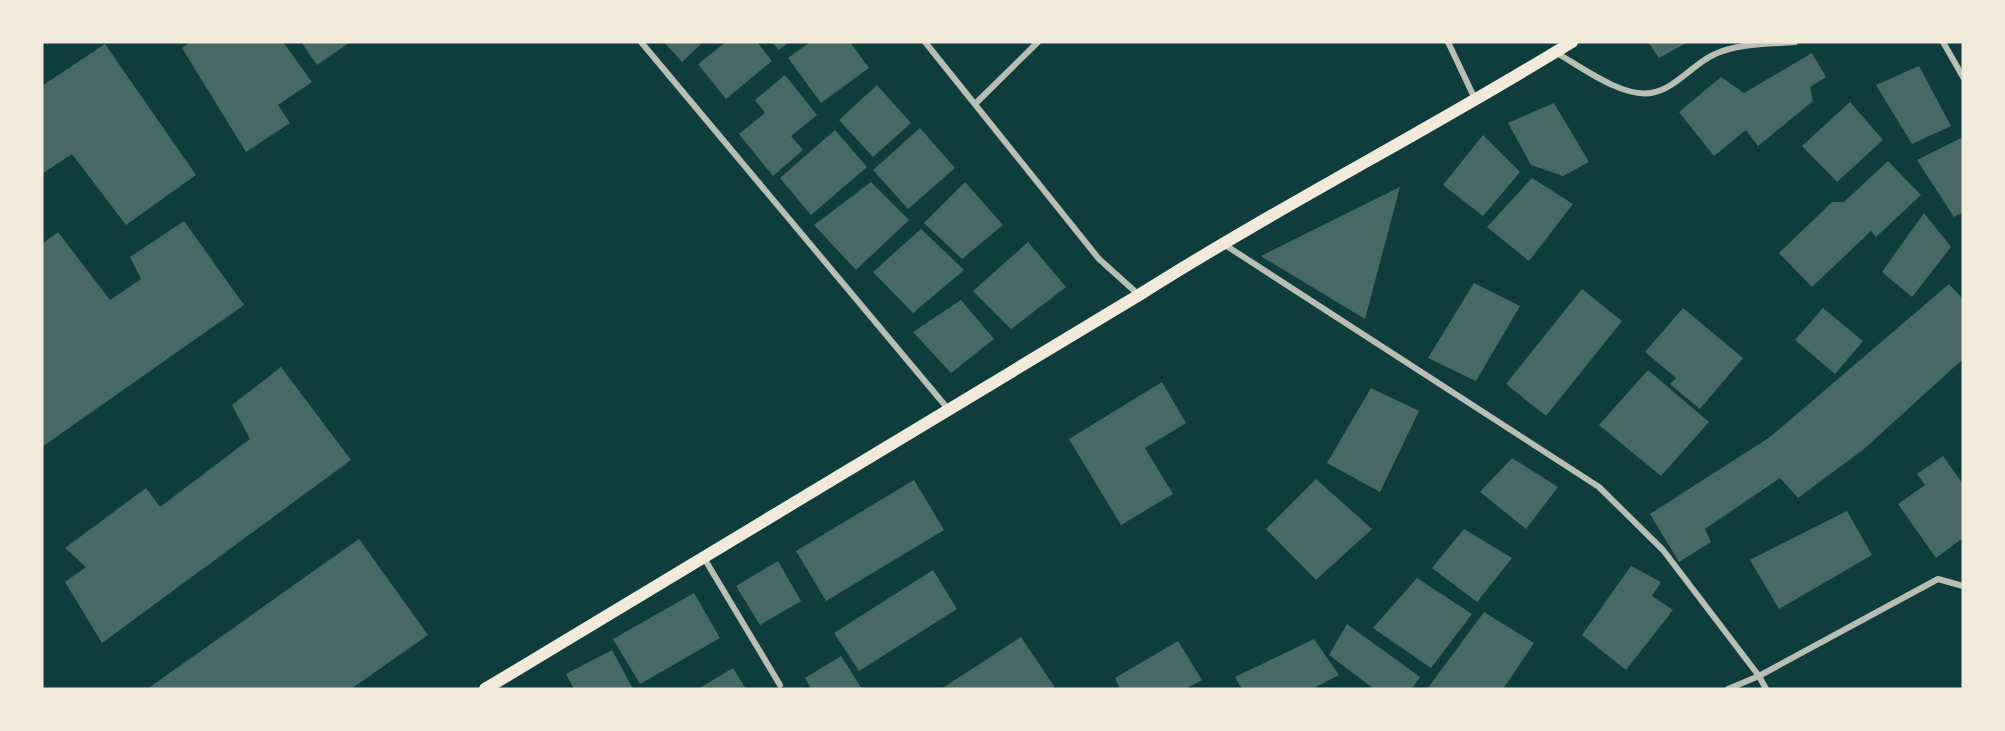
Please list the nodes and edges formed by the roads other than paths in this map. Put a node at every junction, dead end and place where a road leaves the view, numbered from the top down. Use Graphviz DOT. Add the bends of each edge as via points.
graph roads {
  1 [pos="641,42"];
  2 [pos="925,42"];
  3 [pos="1038,42"];
  4 [pos="1448,42"];
  5 [pos="1572,42"];
  6 [pos="1795,42"];
  7 [pos="1942,42"];
  8 [pos="1555,52"];
  9 [pos="1963,77"];
  10 [pos="1475,99"];
  11 [pos="975,104"];
  12 [pos="1222,243"];
  13 [pos="1139,296"];
  14 [pos="949,410"];
  15 [pos="704,558"];
  16 [pos="1963,586"];
  17 [pos="1759,676"];
  18 [pos="780,685"];
  19 [pos="485,689"];
  20 [pos="1728,689"];
  21 [pos="1766,689"];
  1 -- 14 [label="street"];
  2 -- 11 [label="street"];
  3 -- 11 [label="street"];
  4 -- 10 [label="street"];
  5 -- 8 [label="main road"];
  6 -- 8 [label="street" via="1737,47 1713,55 1666,88 1650,93 1612,85"];
  7 -- 9 [label="street"];
  8 -- 10 [label="main road"];
  10 -- 12 [label="main road"];
  11 -- 13 [label="street" via="1099,259"];
  12 -- 13 [label="main road"];
  12 -- 17 [label="street" via="1599,487 1663,550"];
  13 -- 14 [label="main road"];
  14 -- 15 [label="main road"];
  15 -- 18 [label="street"];
  15 -- 19 [label="main road"];
  16 -- 17 [label="street" via="1938,579"];
  17 -- 20 [label="street"];
  17 -- 21 [label="street"];
}
